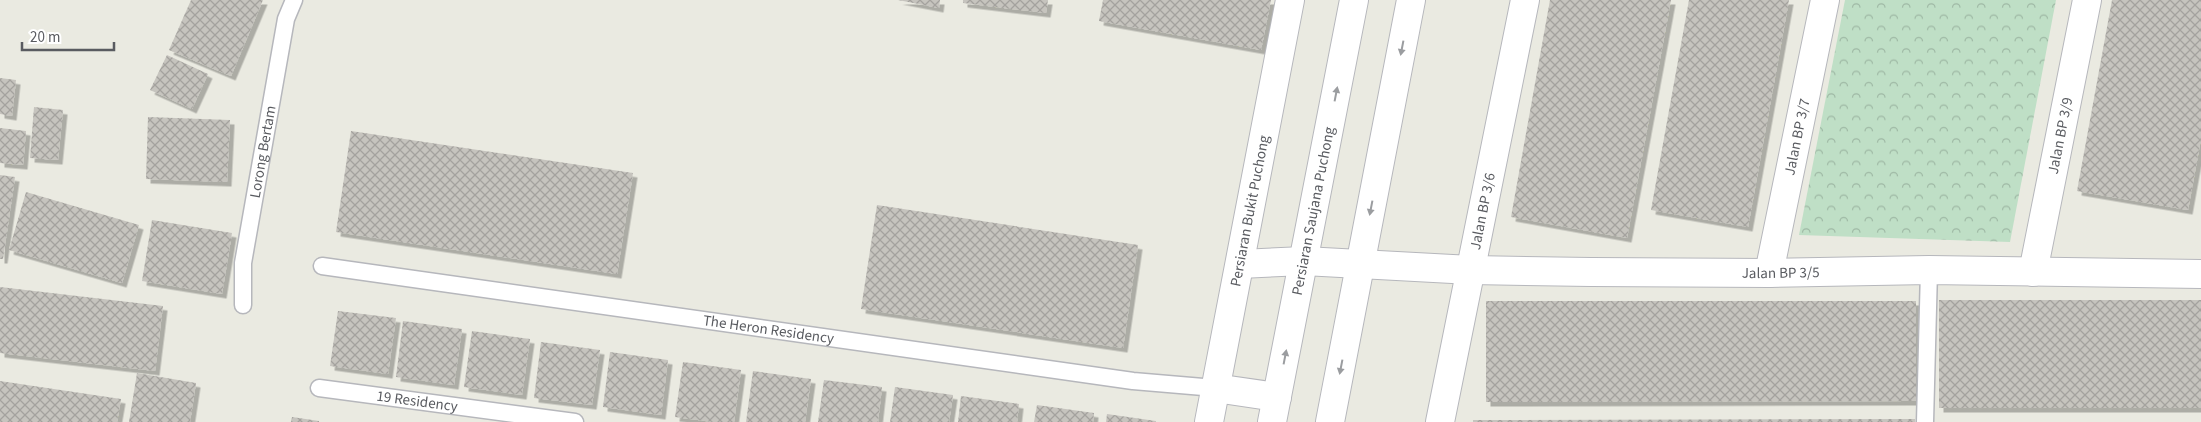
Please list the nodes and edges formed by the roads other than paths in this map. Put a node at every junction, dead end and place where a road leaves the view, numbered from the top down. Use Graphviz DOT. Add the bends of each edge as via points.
graph roads {
  1 [pos="294,0"];
  2 [pos="1290,0"];
  3 [pos="1354,0"];
  4 [pos="1411,0"];
  5 [pos="1525,0"];
  6 [pos="1825,0"];
  7 [pos="2087,0"];
  8 [pos="1304,261"];
  9 [pos="1360,263"];
  10 [pos="1240,264"];
  11 [pos="322,266"];
  12 [pos="1470,270"];
  13 [pos="1930,270"];
  14 [pos="2033,272"];
  15 [pos="1770,273"];
  16 [pos="2201,274"];
  17 [pos="243,305"];
  18 [pos="319,388"];
  19 [pos="1216,388"];
  20 [pos="1275,410"];
  21 [pos="576,422"];
  22 [pos="1209,422"];
  23 [pos="1330,422"];
  24 [pos="1440,422"];
  25 [pos="1925,422"];
  1 -- 17 [label="lane, Lorong Bertam" via="286,19 244,253"];
  2 -- 10 [label="street, Persiaran Bukit Puchong"];
  8 -- 3 [label="street, Persiaran Saujana Puchong, one-way"];
  4 -- 9 [label="street, one-way"];
  5 -- 12 [label="street, Jalan BP 3/6"];
  6 -- 15 [label="street, Jalan BP 3/7"];
  7 -- 14 [label="street, Jalan BP 3/9"];
  8 -- 9 [label="street, Jalan BP 3/5"];
  8 -- 10 [label="street, Jalan BP 3/5"];
  20 -- 8 [label="street, Persiaran Saujana Puchong, one-way"];
  9 -- 12 [label="street, Jalan BP 3/5"];
  9 -- 23 [label="street, one-way"];
  10 -- 19 [label="street, Persiaran Bukit Puchong"];
  11 -- 19 [label="lane, The Heron Residency" via="1132,381"];
  12 -- 15 [label="street, Jalan BP 3/5"];
  12 -- 24 [label="street, Jalan BP 3/6"];
  13 -- 14 [label="street, Jalan BP 3/5"];
  13 -- 15 [label="street, Jalan BP 3/5"];
  13 -- 25 [label="lane"];
  14 -- 16 [label="street, Jalan BP 3/5"];
  18 -- 21 [label="lane, 19 Residency"];
  19 -- 20 [label="street"];
  19 -- 22 [label="street, Persiaran Bukit Puchong"];
}
